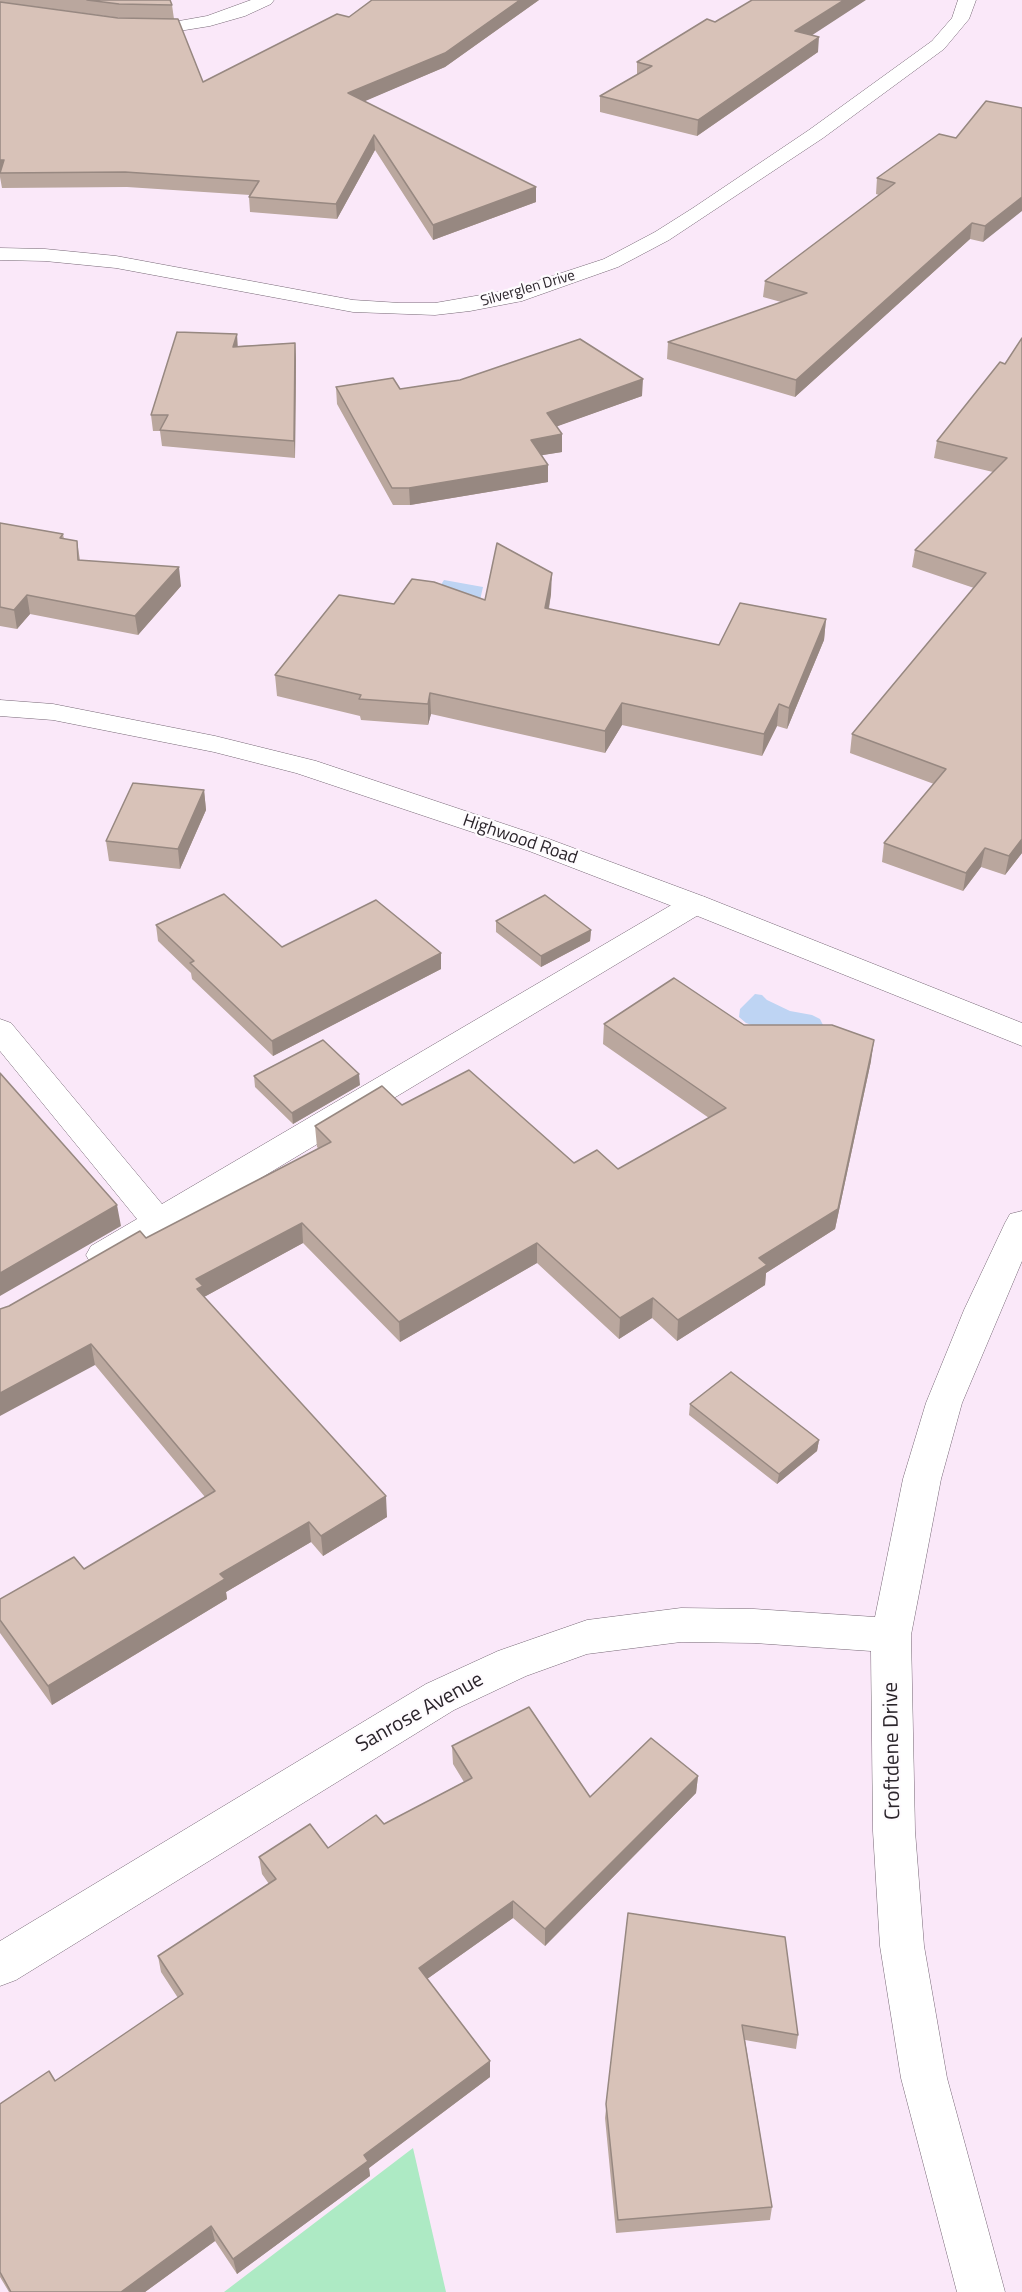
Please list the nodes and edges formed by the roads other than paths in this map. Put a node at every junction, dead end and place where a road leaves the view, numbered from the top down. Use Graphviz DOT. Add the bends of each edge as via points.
graph roads {
  1 [pos="265,0"];
  2 [pos="968,0"];
  3 [pos="120,25"];
  4 [pos="0,254"];
  5 [pos="0,708"];
  6 [pos="695,904"];
  7 [pos="0,1029"];
  8 [pos="1022,1035"];
  9 [pos="159,1223"];
  10 [pos="1022,1223"];
  11 [pos="80,1269"];
  12 [pos="891,1635"];
  13 [pos="0,1965"];
  14 [pos="981,2292"];
  1 -- 3 [label="street" via="210,21 179,26"];
  2 -- 4 [label="street, Silverglen Drive" via="960,19 929,52 700,212 611,263 514,296 435,309 364,307 116,262"];
  5 -- 6 [label="street, Highwood Road" via="53,712 215,744 306,767 539,845"];
  6 -- 8 [label="street, Highwood Road"];
  6 -- 9 [label="street"];
  7 -- 9 [label="street"];
  9 -- 11 [label="street"];
  10 -- 12 [label="street, Croftdene Drive" via="944,1403 922,1479"];
  12 -- 13 [label="street, Sanrose Avenue" via="681,1625 587,1637 512,1663 440,1697"];
  12 -- 14 [label="street, Croftdene Drive" via="894,1831 902,1946 924,2078"];
}
